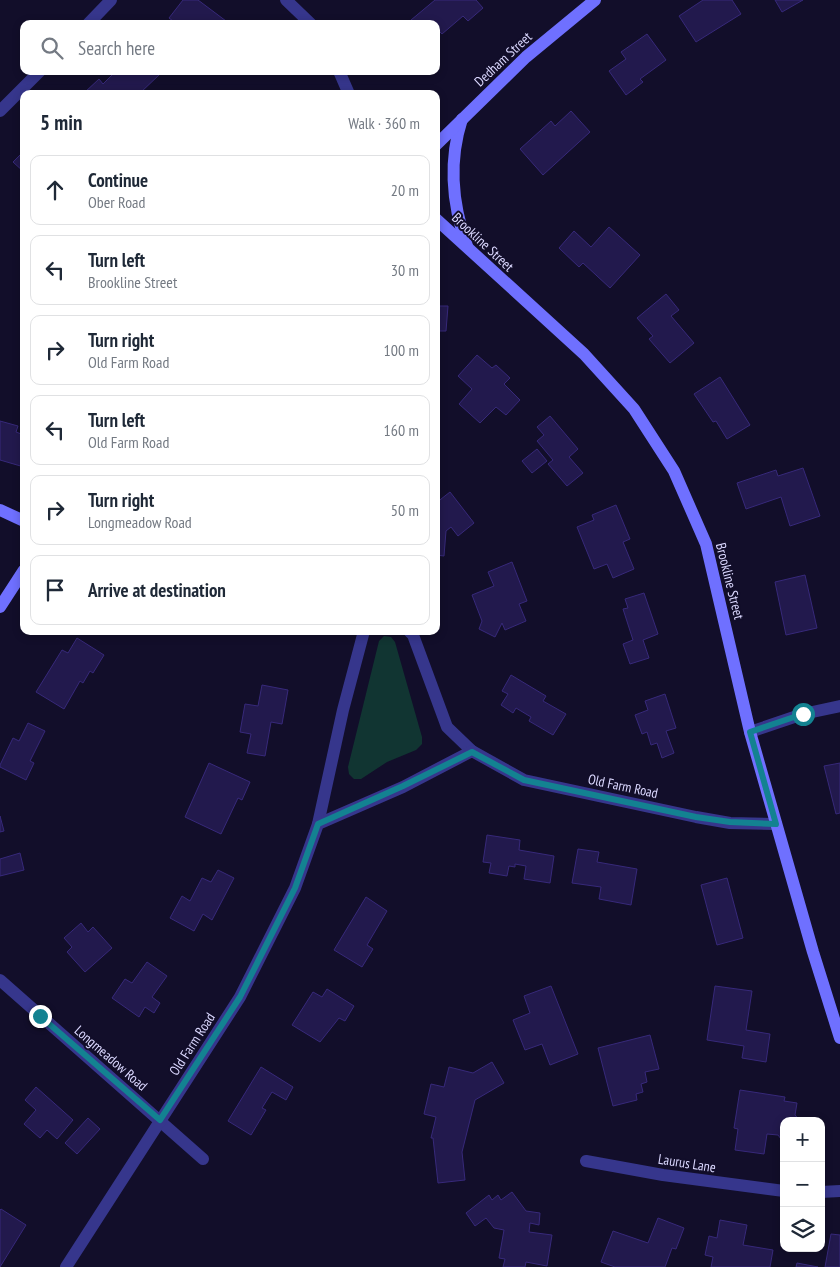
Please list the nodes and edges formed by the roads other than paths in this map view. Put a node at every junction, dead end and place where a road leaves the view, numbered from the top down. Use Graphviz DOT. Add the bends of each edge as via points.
graph roads {
  1 [pos="111,0"];
  2 [pos="286,0"];
  3 [pos="595,0"];
  4 [pos="92,20"];
  5 [pos="307,20"];
  6 [pos="36,75"];
  7 [pos="341,75"];
  8 [pos="21,90"];
  9 [pos="347,90"];
  10 [pos="20,91"];
  11 [pos="0,111"];
  12 [pos="463,116"];
  13 [pos="440,141"];
  14 [pos="440,222"];
  15 [pos="468,249"];
  16 [pos="0,510"];
  17 [pos="20,519"];
  18 [pos="20,576"];
  19 [pos="0,607"];
  20 [pos="363,635"];
  21 [pos="413,635"];
  22 [pos="840,706"];
  23 [pos="750,732"];
  24 [pos="472,752"];
  25 [pos="318,824"];
  26 [pos="776,824"];
  27 [pos="0,980"];
  28 [pos="840,1038"];
  29 [pos="160,1120"];
  30 [pos="203,1159"];
  31 [pos="586,1161"];
  32 [pos="780,1191"];
  33 [pos="840,1191"];
  34 [pos="825,1192"];
  35 [pos="66,1267"];
  1 -- 4 [label="street"];
  2 -- 5 [label="street"];
  3 -- 12 [label="main road, Dedham Street" via="526,56"];
  6 -- 8 [label="street"];
  7 -- 9 [label="street"];
  10 -- 11 [label="street"];
  12 -- 13 [label="main road, Dedham Street"];
  12 -- 15 [label="main road" via="454,152 453,184"];
  14 -- 15 [label="main road, Brookline Street"];
  15 -- 23 [label="main road, Brookline Street" via="584,354 634,409 674,471 706,544"];
  16 -- 17 [label="main road"];
  18 -- 19 [label="main road"];
  20 -- 25 [label="street, Old Farm Road"];
  21 -- 24 [label="street, Old Farm Road" via="447,727"];
  22 -- 23 [label="street" via="803,714"];
  23 -- 26 [label="main road, Brookline Street"];
  24 -- 25 [label="street"];
  24 -- 26 [label="street, Old Farm Road" via="524,780 713,820"];
  25 -- 29 [label="street, Old Farm Road" via="295,888 240,997"];
  26 -- 28 [label="main road, Brookline Street"];
  27 -- 29 [label="street, Longmeadow Road"];
  29 -- 30 [label="street, Longmeadow Road"];
  29 -- 35 [label="street, Old Farm Road"];
  31 -- 32 [label="street, Laurus Lane"];
  33 -- 34 [label="street"];
}
